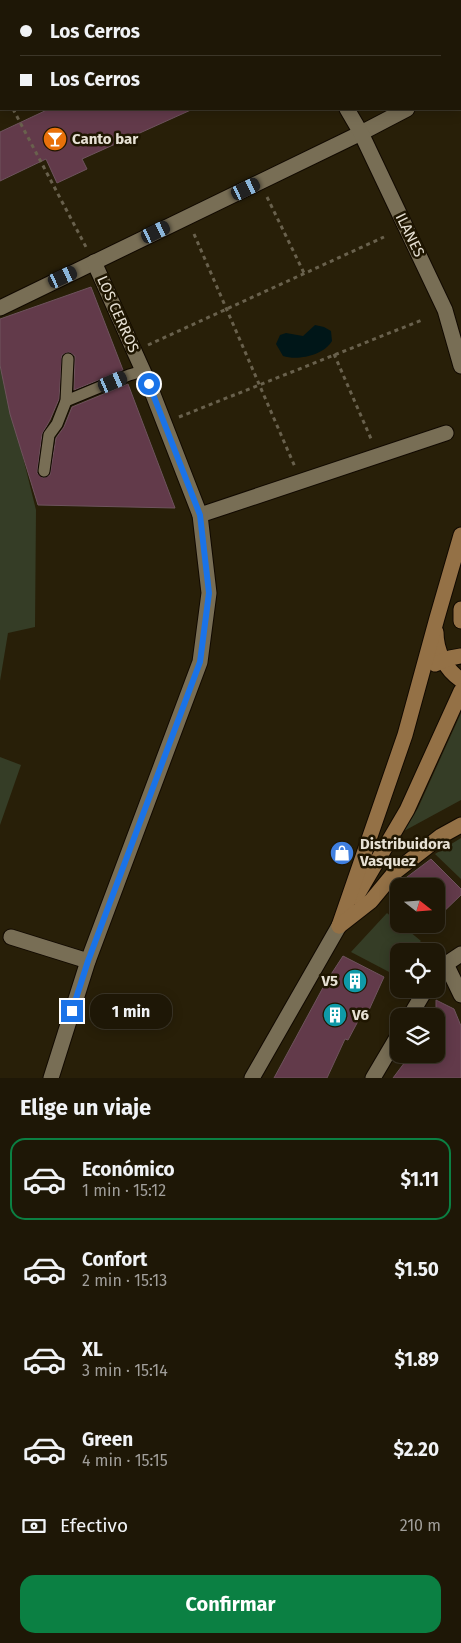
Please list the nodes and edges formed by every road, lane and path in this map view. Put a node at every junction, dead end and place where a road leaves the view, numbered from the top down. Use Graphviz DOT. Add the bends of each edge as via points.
graph roads {
  1 [pos="14,110"];
  2 [pos="348,110"];
  3 [pos="405,110"];
  4 [pos="361,133"];
  5 [pos="260,182"];
  6 [pos="187,217"];
  7 [pos="384,237"];
  8 [pos="94,262"];
  9 [pos="304,273"];
  10 [pos="0,308"];
  11 [pos="227,309"];
  12 [pos="422,320"];
  13 [pos="134,351"];
  14 [pos="334,354"];
  15 [pos="68,359"];
  16 [pos="461,366"];
  17 [pos="143,371"];
  18 [pos="260,385"];
  19 [pos="66,401"];
  20 [pos="164,423"];
  21 [pos="446,433"];
  22 [pos="378,455"];
  23 [pos="44,471"];
  24 [pos="301,481"];
  25 [pos="200,515"];
  26 [pos="461,535"];
  27 [pos="461,611"];
  28 [pos="437,618"];
  29 [pos="461,621"];
  30 [pos="461,656"];
  31 [pos="443,660"];
  32 [pos="423,671"];
  33 [pos="461,680"];
  34 [pos="461,691"];
  35 [pos="461,825"];
  36 [pos="339,926"];
  37 [pos="11,937"];
  38 [pos="461,954"];
  39 [pos="88,961"];
  40 [pos="446,964"];
  41 [pos="461,996"];
  42 [pos="390,1049"];
  43 [pos="51,1078"];
  44 [pos="252,1078"];
  45 [pos="373,1078"];
  1 -- 8 [label="path"];
  2 -- 4 [label="street, ILANES"];
  3 -- 4 [label="street"];
  4 -- 5 [label="street"];
  4 -- 16 [label="street, ILANES" via="446,310"];
  5 -- 6 [label="street"];
  5 -- 9 [label="path"];
  6 -- 8 [label="street"];
  6 -- 11 [label="path"];
  7 -- 9 [label="path"];
  8 -- 10 [label="street"];
  8 -- 13 [label="street, LOS CERROS"];
  9 -- 11 [label="path"];
  11 -- 13 [label="path"];
  11 -- 18 [label="path"];
  12 -- 14 [label="path"];
  13 -- 17 [label="street, LOS CERROS"];
  14 -- 18 [label="path"];
  14 -- 22 [label="path"];
  15 -- 19 [label="lane"];
  17 -- 19 [label="lane"];
  17 -- 20 [label="street, LOS CERROS"];
  18 -- 20 [label="path"];
  18 -- 24 [label="path"];
  19 -- 23 [label="lane" via="50,435"];
  20 -- 25 [label="street, LOS CERROS"];
  21 -- 22 [label="street"];
  22 -- 24 [label="street"];
  24 -- 25 [label="street"];
  25 -- 39 [label="street, LOS CERROS" via="209,593 200,662"];
  26 -- 28 [label="main road"];
  27 -- 29 [label="main road"];
  28 -- 31 [label="main road" via="437,644"];
  28 -- 32 [label="main road"];
  30 -- 31 [label="main road"];
  31 -- 32 [label="main road"];
  31 -- 33 [label="main road"];
  32 -- 36 [label="main road" via="406,735"];
  34 -- 36 [label="main road" via="407,810"];
  35 -- 36 [label="main road" via="441,836 395,872 371,901"];
  36 -- 44 [label="street"];
  37 -- 39 [label="street"];
  38 -- 40 [label="street"];
  39 -- 43 [label="street, LOS CERROS"];
  40 -- 41 [label="street"];
  42 -- 45 [label="street"];
}
